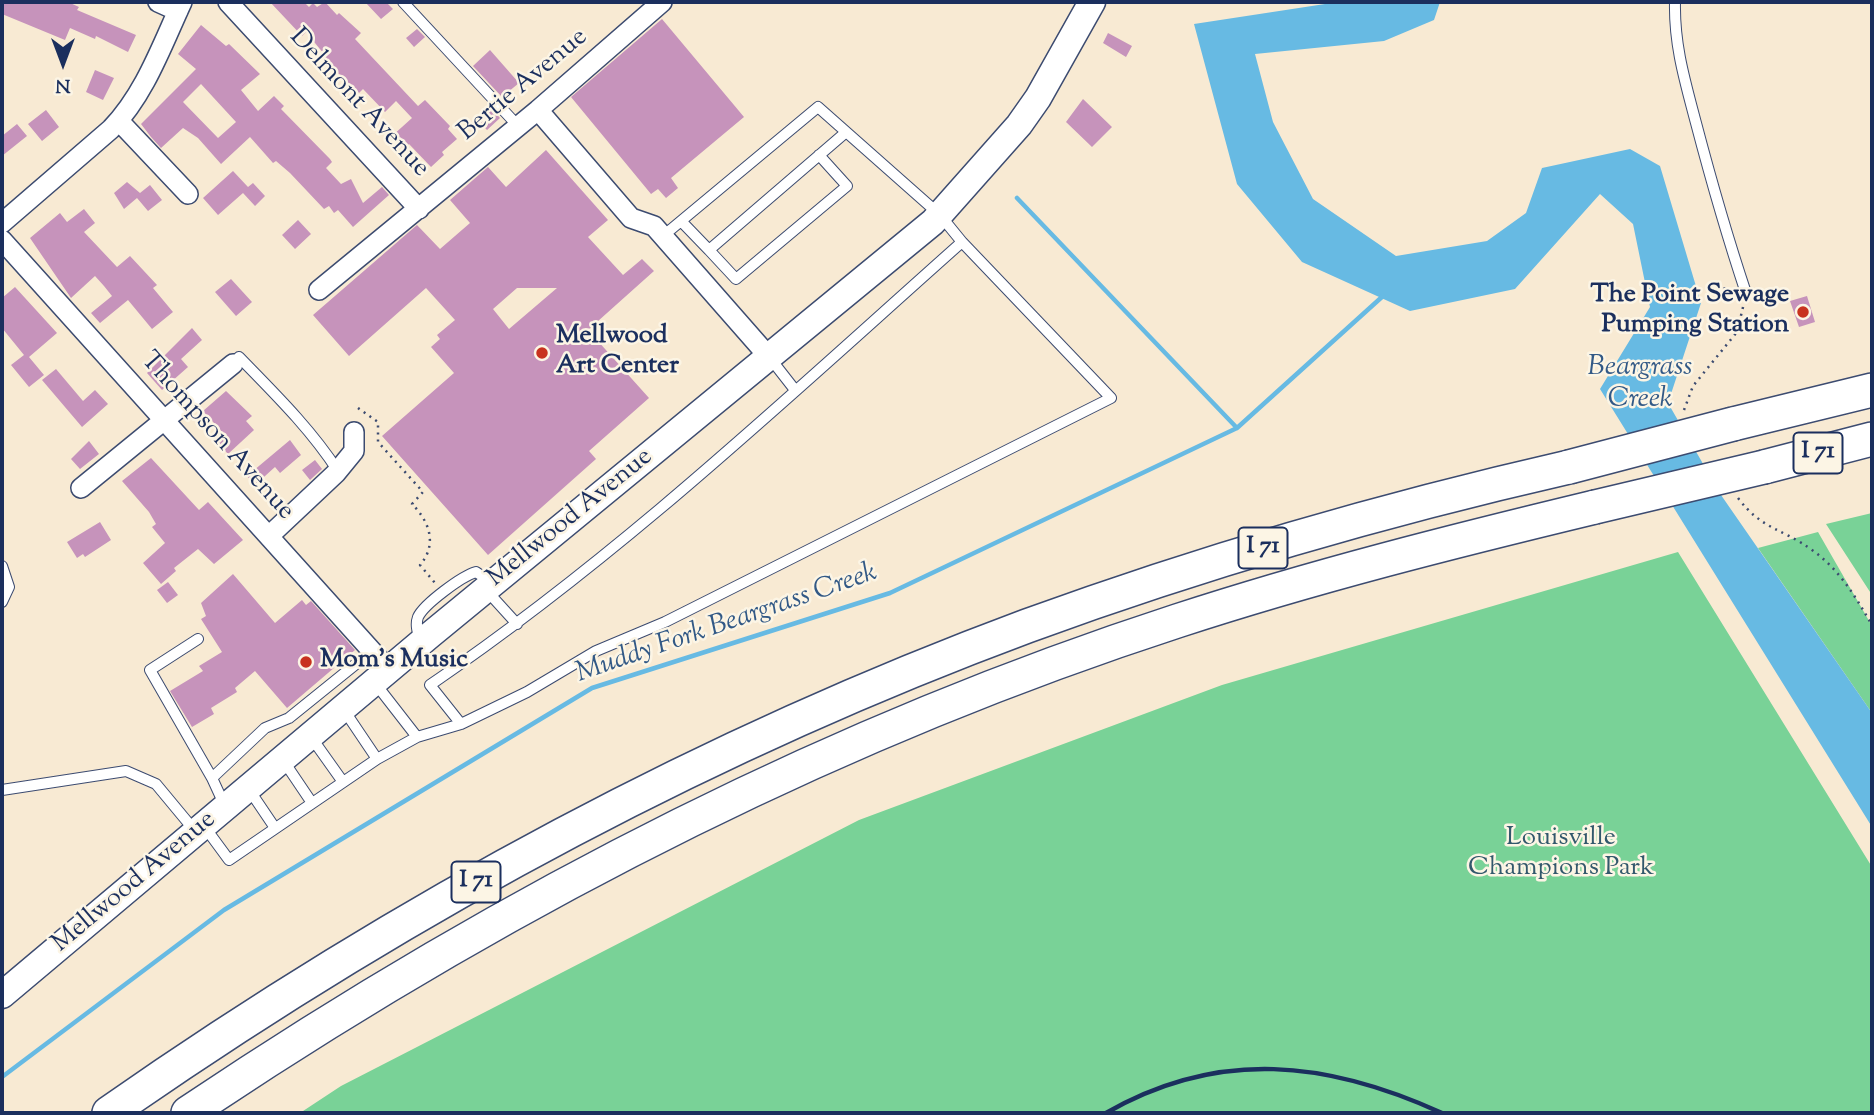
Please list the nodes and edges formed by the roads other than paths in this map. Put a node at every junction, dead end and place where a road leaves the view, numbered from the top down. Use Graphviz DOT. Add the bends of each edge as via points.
graph roads {
  1 [pos="158,2"];
  2 [pos="228,2"];
  3 [pos="404,2"];
  4 [pos="662,2"];
  5 [pos="1092,2"];
  6 [pos="1675,2"];
  7 [pos="180,6"];
  8 [pos="538,110"];
  9 [pos="119,121"];
  10 [pos="518,126"];
  11 [pos="845,133"];
  12 [pos="820,155"];
  13 [pos="188,194"];
  14 [pos="419,209"];
  15 [pos="940,215"];
  16 [pos="681,221"];
  17 [pos="2,223"];
  18 [pos="663,236"];
  19 [pos="962,242"];
  20 [pos="709,250"];
  21 [pos="5,251"];
  22 [pos="319,290"];
  23 [pos="1746,293"];
  24 [pos="769,357"];
  25 [pos="233,364"];
  26 [pos="795,390"];
  27 [pos="1872,390"];
  28 [pos="166,421"];
  29 [pos="354,432"];
  30 [pos="1872,439"];
  31 [pos="338,471"];
  32 [pos="81,488"];
  33 [pos="270,536"];
  34 [pos="2,566"];
  35 [pos="489,586"];
  36 [pos="2,602"];
  37 [pos="517,624"];
  38 [pos="198,639"];
  39 [pos="378,668"];
  40 [pos="343,709"];
  41 [pos="461,724"];
  42 [pos="311,736"];
  43 [pos="417,737"];
  44 [pos="377,759"];
  45 [pos="282,760"];
  46 [pos="212,778"];
  47 [pos="343,782"];
  48 [pos="248,788"];
  49 [pos="2,790"];
  50 [pos="312,803"];
  51 [pos="225,807"];
  52 [pos="199,828"];
  53 [pos="275,828"];
  54 [pos="2,995"];
  55 [pos="109,1113"];
  56 [pos="188,1113"];
  1 -- 7 [label="street"];
  2 -- 14 [label="street, Delmont Avenue"];
  3 -- 10 [label="lane"];
  4 -- 8 [label="street, Bertie Avenue"];
  5 -- 15 [label="street, Mellwood Avenue" via="1038,98"];
  6 -- 23 [label="lane" via="1674,36 1680,65 1721,220"];
  7 -- 9 [label="street" via="136,97"];
  8 -- 10 [label="street, Bertie Avenue"];
  8 -- 18 [label="street" via="631,218 654,226"];
  9 -- 13 [label="street"];
  9 -- 17 [label="street"];
  10 -- 14 [label="street, Bertie Avenue"];
  11 -- 12 [label="lane"];
  11 -- 15 [label="lane"];
  11 -- 16 [label="lane" via="818,107"];
  12 -- 20 [label="lane"];
  12 -- 20 [label="lane" via="847,186 837,195 736,279"];
  14 -- 22 [label="street, Delmont Avenue"];
  15 -- 19 [label="lane"];
  15 -- 24 [label="street, Mellwood Avenue"];
  16 -- 18 [label="lane"];
  16 -- 20 [label="lane"];
  18 -- 24 [label="street"];
  19 -- 26 [label="lane"];
  19 -- 41 [label="lane" via="1111,398 665,622 596,650 527,692"];
  21 -- 28 [label="street, Thompson Avenue"];
  24 -- 26 [label="lane"];
  24 -- 35 [label="street, Mellwood Avenue"];
  25 -- 28 [label="street"];
  25 -- 31 [label="lane" via="239,357 322,446"];
  26 -- 37 [label="lane"];
  27 -- 55 [label="highway, I 71, bridge" via="1325,528 1146,585 866,692 705,763 450,896 266,1007"];
  28 -- 32 [label="street"];
  28 -- 33 [label="street, Thompson Avenue"];
  29 -- 31 [label="street" via="354,451"];
  30 -- 56 [label="highway, I 71, bridge" via="1305,581 1175,622 991,689 719,808 531,904 382,989"];
  31 -- 33 [label="street"];
  33 -- 39 [label="street, Thompson Avenue"];
  34 -- 36 [label="lane" via="9,587"];
  35 -- 37 [label="lane"];
  35 -- 39 [label="street, Mellwood Avenue" via="420,643"];
  37 -- 41 [label="lane" via="430,685"];
  38 -- 46 [label="lane" via="150,670"];
  39 -- 40 [label="street, Mellwood Avenue"];
  39 -- 43 [label="lane"];
  39 -- 46 [label="lane" via="265,729"];
  40 -- 42 [label="street, Mellwood Avenue"];
  40 -- 44 [label="lane"];
  41 -- 43 [label="lane"];
  42 -- 45 [label="street, Mellwood Avenue"];
  42 -- 47 [label="lane"];
  43 -- 44 [label="lane"];
  44 -- 47 [label="lane"];
  45 -- 48 [label="street, Mellwood Avenue"];
  45 -- 50 [label="lane"];
  46 -- 51 [label="lane"];
  47 -- 50 [label="lane"];
  48 -- 51 [label="street, Mellwood Avenue"];
  48 -- 53 [label="lane"];
  49 -- 52 [label="lane" via="126,771 156,784"];
  50 -- 53 [label="lane"];
  51 -- 52 [label="street, Mellwood Avenue"];
  52 -- 53 [label="lane" via="229,860"];
  52 -- 54 [label="street, Mellwood Avenue"];
}
